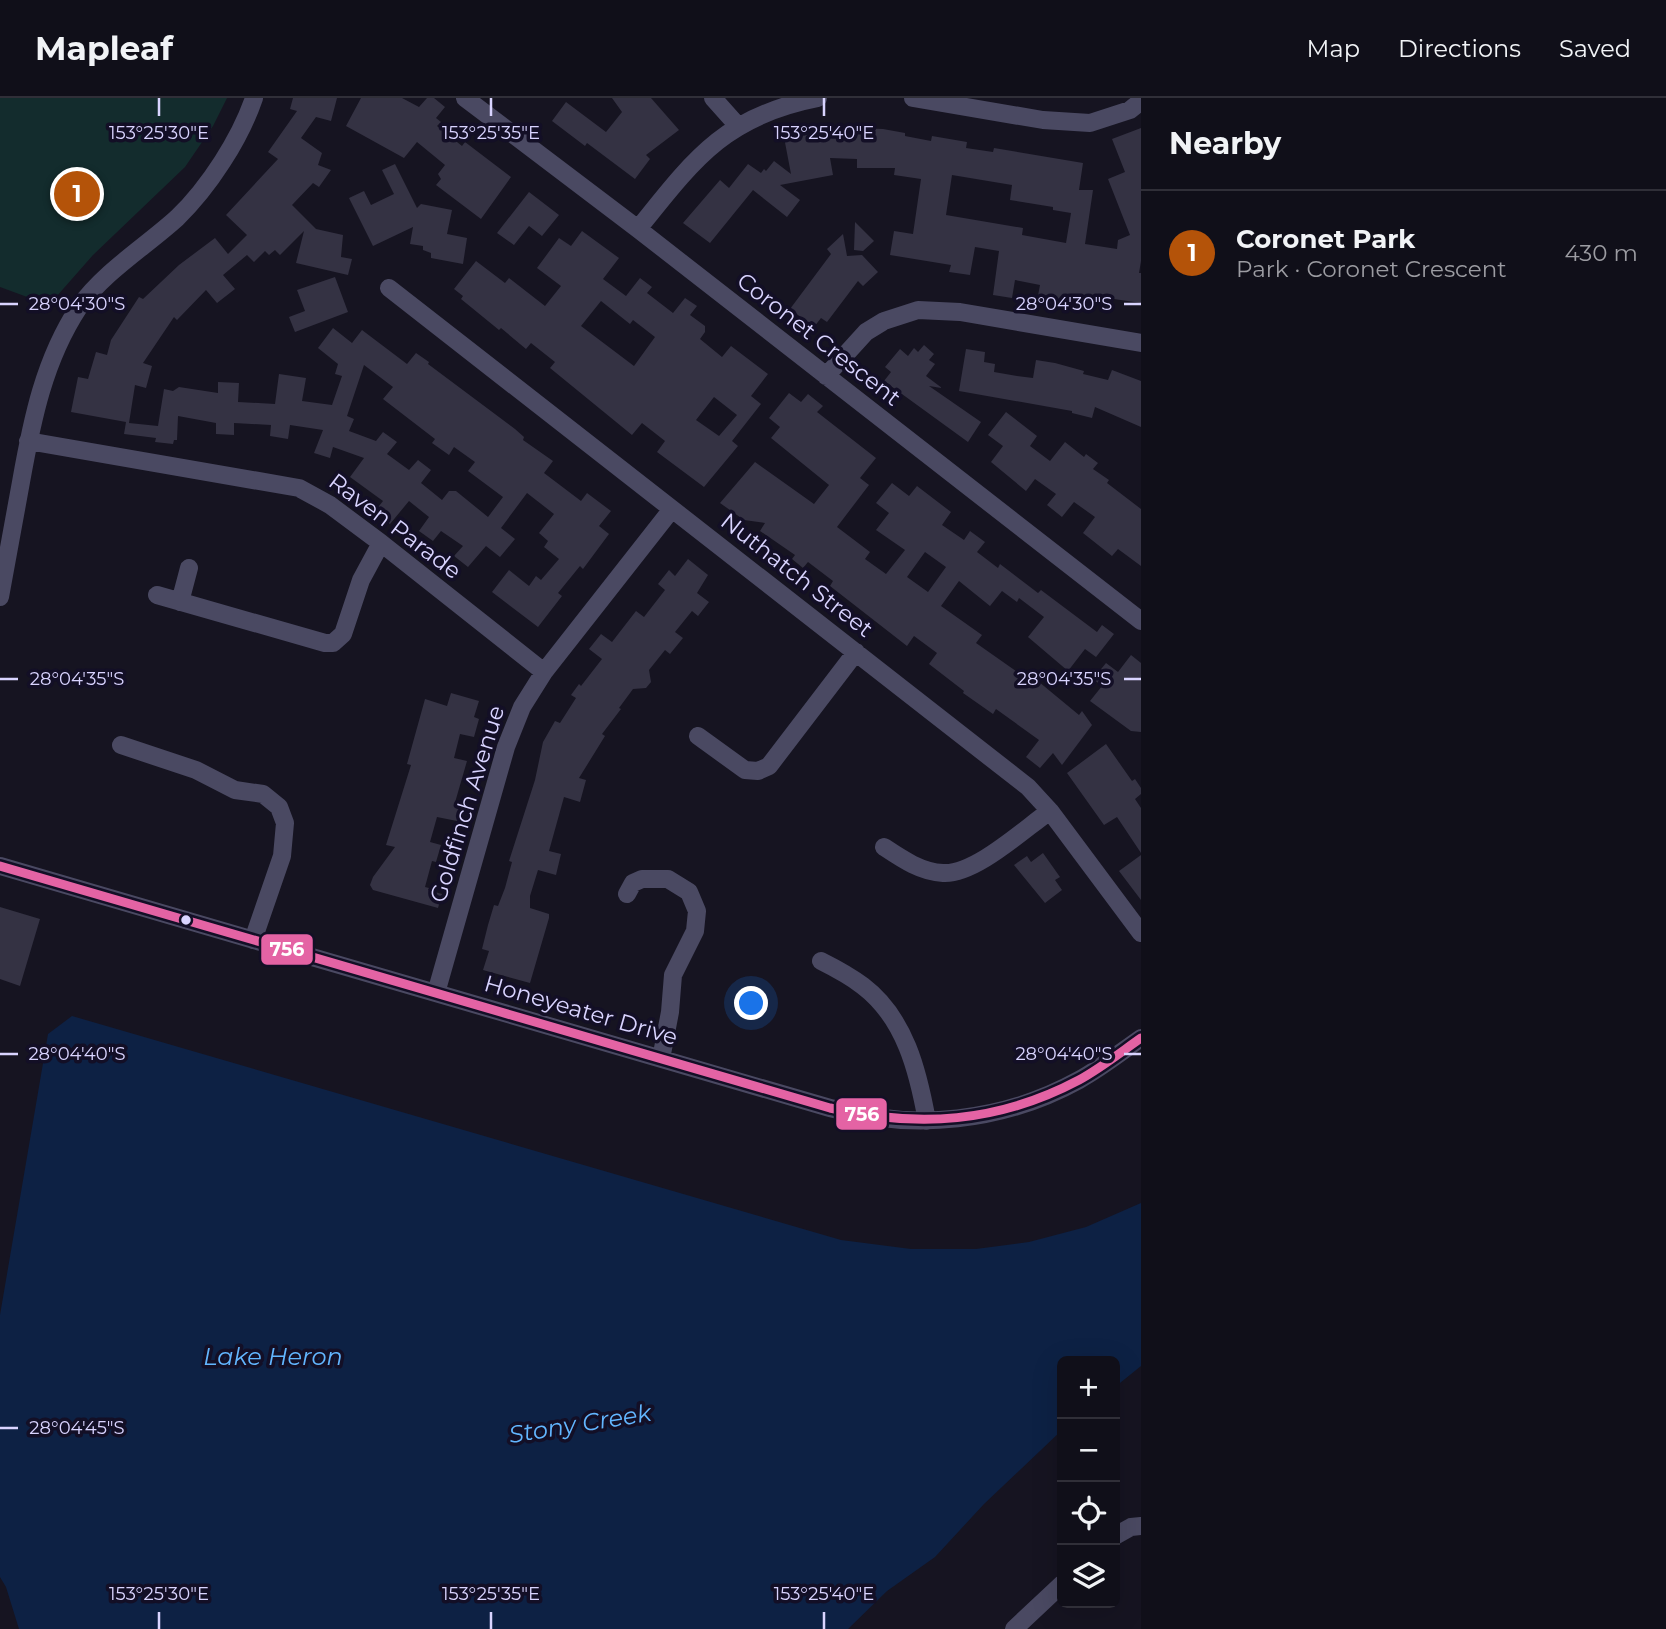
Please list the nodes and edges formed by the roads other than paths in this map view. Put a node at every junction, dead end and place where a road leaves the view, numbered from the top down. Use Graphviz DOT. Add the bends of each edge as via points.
graph roads {
  1 [pos="254,98"];
  2 [pos="465,98"];
  3 [pos="713,98"];
  4 [pos="818,98"];
  5 [pos="913,98"];
  6 [pos="1141,101"];
  7 [pos="738,126"];
  8 [pos="638,229"];
  9 [pos="389,288"];
  10 [pos="1141,343"];
  11 [pos="826,376"];
  12 [pos="28,441"];
  13 [pos="672,509"];
  14 [pos="380,544"];
  15 [pos="189,568"];
  16 [pos="157,595"];
  17 [pos="0,597"];
  18 [pos="180,602"];
  19 [pos="1141,621"];
  20 [pos="856,652"];
  21 [pos="544,672"];
  22 [pos="698,736"];
  23 [pos="121,745"];
  24 [pos="1050,811"];
  25 [pos="884,847"];
  26 [pos="0,866"];
  27 [pos="627,894"];
  28 [pos="1141,933"];
  29 [pos="253,940"];
  30 [pos="821,961"];
  31 [pos="436,993"];
  32 [pos="1141,1038"];
  33 [pos="661,1059"];
  34 [pos="927,1121"];
  35 [pos="1141,1526"];
  36 [pos="1120,1533"];
  37 [pos="1057,1589"];
  38 [pos="1014,1629"];
  1 -- 12 [label="street" via="219,167 178,217 125,260 80,306 48,367"];
  2 -- 8 [label="street, Coronet Crescent"];
  3 -- 7 [label="street"];
  4 -- 7 [label="street" via="777,108"];
  5 -- 6 [label="street" via="1042,120 1090,123 1130,110"];
  7 -- 8 [label="street" via="701,154"];
  8 -- 11 [label="street, Coronet Crescent"];
  9 -- 13 [label="street, Nuthatch Street"];
  10 -- 11 [label="street" via="960,312 918,310 866,332"];
  11 -- 19 [label="street, Coronet Crescent"];
  12 -- 14 [label="street, Raven Parade" via="299,488 330,505"];
  12 -- 17 [label="street"];
  13 -- 20 [label="street, Nuthatch Street"];
  13 -- 21 [label="street, Goldfinch Avenue"];
  14 -- 18 [label="street" via="361,580 343,634 333,643"];
  14 -- 21 [label="street, Raven Parade"];
  15 -- 18 [label="street"];
  16 -- 18 [label="street"];
  20 -- 22 [label="street" via="769,766 745,770"];
  20 -- 24 [label="street, Nuthatch Street" via="1028,787"];
  21 -- 31 [label="street, Goldfinch Avenue" via="522,707 506,747"];
  23 -- 29 [label="street" via="196,770 235,790 263,794 279,807 285,823 282,856"];
  24 -- 25 [label="street" via="979,862 952,873 911,864"];
  24 -- 28 [label="street, Nuthatch Street"];
  26 -- 29 [label="street, Honeyeater Drive"];
  27 -- 33 [label="street" via="633,883 642,879 668,879 689,892 697,911 695,931 673,975"];
  29 -- 31 [label="street, Honeyeater Drive"];
  30 -- 34 [label="street" via="864,986 898,1027 915,1068"];
  31 -- 33 [label="street, Honeyeater Drive"];
  32 -- 34 [label="street, Honeyeater Drive" via="1090,1074 1038,1099 981,1115"];
  33 -- 34 [label="street, Honeyeater Drive" via="846,1113"];
  35 -- 36 [label="street"];
  37 -- 38 [label="street"];
}
